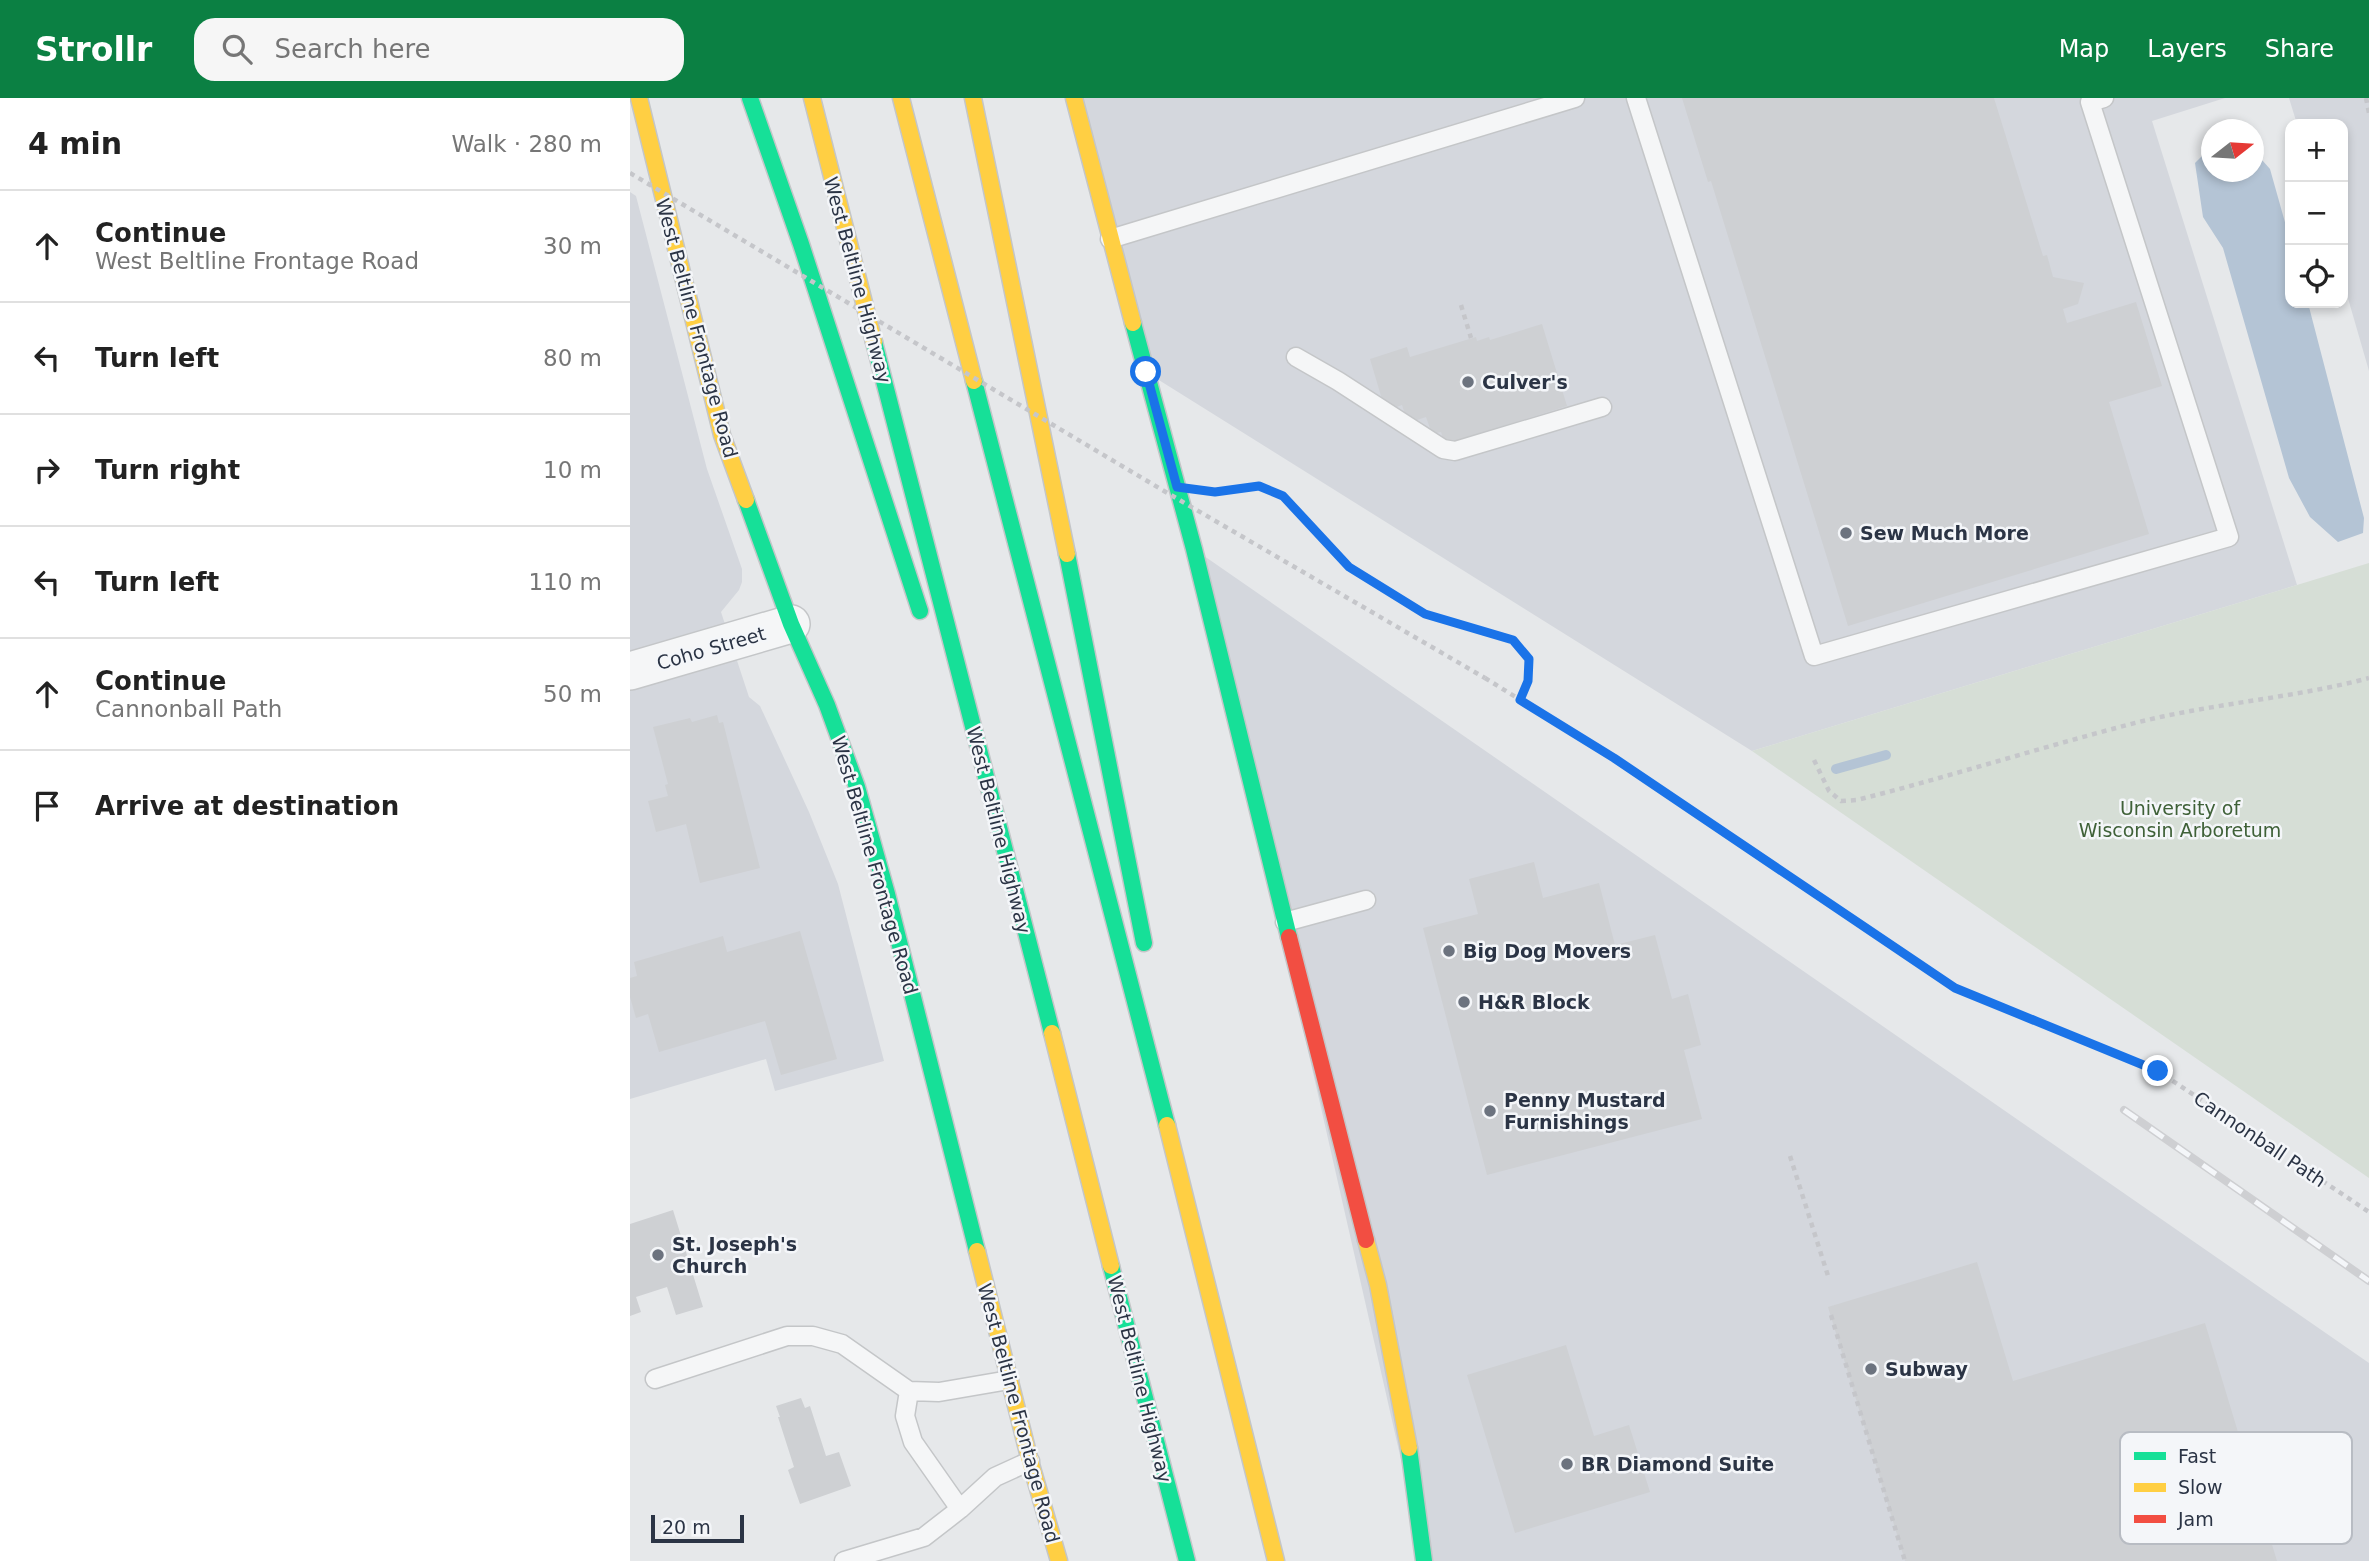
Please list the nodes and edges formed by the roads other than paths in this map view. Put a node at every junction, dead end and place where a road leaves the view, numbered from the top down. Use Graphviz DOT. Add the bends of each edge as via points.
graph roads {
  1 [pos="639,98"];
  2 [pos="750,98"];
  3 [pos="812,98"];
  4 [pos="901,98"];
  5 [pos="973,98"];
  6 [pos="1074,98"];
  7 [pos="1575,98"];
  8 [pos="1636,98"];
  9 [pos="2104,98"];
  10 [pos="1110,239"];
  11 [pos="1296,358"];
  12 [pos="1602,407"];
  13 [pos="923,622"];
  14 [pos="791,624"];
  15 [pos="630,671"];
  16 [pos="953,715"];
  17 [pos="1366,900"];
  18 [pos="1285,922"];
  19 [pos="1027,941"];
  20 [pos="1147,957"];
  21 [pos="1167,1064"];
  22 [pos="1214,1306"];
  23 [pos="655,1379"];
  24 [pos="1009,1380"];
  25 [pos="909,1391"];
  26 [pos="1030,1461"];
  27 [pos="960,1509"];
  28 [pos="844,1561"];
  29 [pos="1059,1561"];
  30 [pos="1187,1561"];
  31 [pos="1276,1561"];
  32 [pos="1424,1561"];
  1 -- 14 [label="main road, West Beltline Frontage Road" via="722,436"];
  2 -- 13 [label="main road"];
  3 -- 19 [label="main road, West Beltline Highway"];
  4 -- 22 [label="main road"];
  5 -- 20 [label="main road"];
  6 -- 10 [label="main road"];
  7 -- 10 [label="lane"];
  8 -- 9 [label="lane" via="1814,656 2229,537 2090,102"];
  10 -- 18 [label="main road"];
  11 -- 12 [label="lane" via="1443,449 1455,451"];
  14 -- 15 [label="street, Coho Street"];
  14 -- 24 [label="main road, West Beltline Frontage Road" via="857,787"];
  16 -- 19 [label="main road"];
  17 -- 18 [label="lane"];
  18 -- 32 [label="main road" via="1393,1354"];
  19 -- 30 [label="main road, West Beltline Highway"];
  21 -- 22 [label="main road"];
  22 -- 31 [label="main road"];
  23 -- 25 [label="lane" via="787,1336 813,1336 842,1344"];
  24 -- 25 [label="lane" via="939,1392"];
  24 -- 26 [label="main road, West Beltline Frontage Road"];
  25 -- 27 [label="lane" via="905,1416 913,1442"];
  26 -- 27 [label="lane" via="995,1477"];
  26 -- 29 [label="main road, West Beltline Frontage Road"];
  27 -- 28 [label="lane" via="923,1537"];
}
